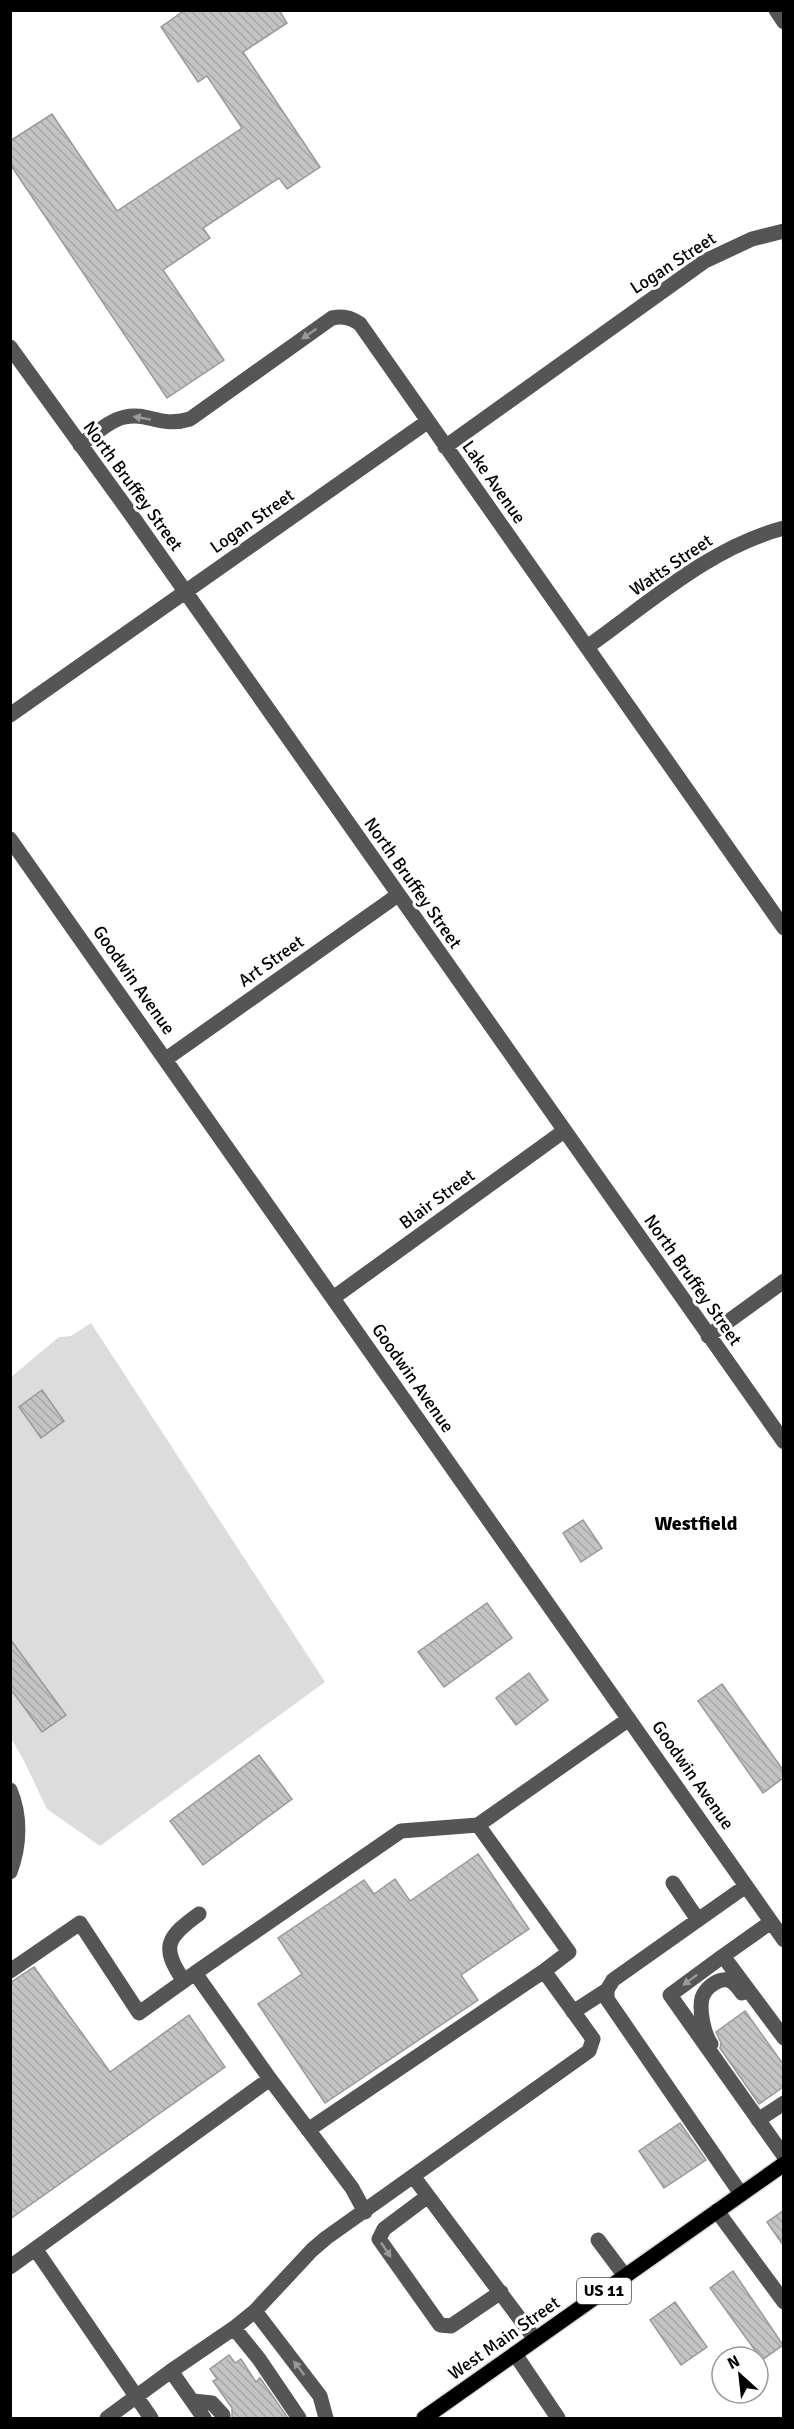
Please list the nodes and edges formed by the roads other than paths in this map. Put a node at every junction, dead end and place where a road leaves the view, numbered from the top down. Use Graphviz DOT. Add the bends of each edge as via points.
graph roads {
  1 [pos="776,10"];
  2 [pos="783,22"];
  3 [pos="783,231"];
  4 [pos="10,347"];
  5 [pos="427,422"];
  6 [pos="80,445"];
  7 [pos="445,447"];
  8 [pos="783,528"];
  9 [pos="184,591"];
  10 [pos="587,647"];
  11 [pos="10,715"];
  12 [pos="10,839"];
  13 [pos="398,896"];
  14 [pos="783,928"];
  15 [pos="166,1059"];
  16 [pos="564,1131"];
  17 [pos="783,1281"];
  18 [pos="333,1298"];
  19 [pos="708,1336"];
  20 [pos="783,1442"];
  21 [pos="629,1719"];
  22 [pos="10,1790"];
  23 [pos="478,1825"];
  24 [pos="10,1872"];
  25 [pos="673,1883"];
  26 [pos="746,1886"];
  27 [pos="199,1914"];
  28 [pos="698,1920"];
  29 [pos="771,1922"];
  30 [pos="783,1940"];
  31 [pos="723,1956"];
  32 [pos="10,1971"];
  33 [pos="544,1971"];
  34 [pos="190,1977"];
  35 [pos="607,1990"];
  36 [pos="573,2012"];
  37 [pos="783,2038"];
  38 [pos="783,2052"];
  39 [pos="270,2079"];
  40 [pos="783,2103"];
  41 [pos="754,2114"];
  42 [pos="308,2130"];
  43 [pos="783,2156"];
  44 [pos="783,2164"];
  45 [pos="413,2176"];
  46 [pos="741,2194"];
  47 [pos="428,2196"];
  48 [pos="717,2211"];
  49 [pos="365,2212"];
  50 [pos="598,2240"];
  51 [pos="36,2250"];
  52 [pos="10,2267"];
  53 [pos="625,2276"];
  54 [pos="501,2292"];
  55 [pos="783,2302"];
  56 [pos="255,2311"];
  57 [pos="234,2328"];
  58 [pos="535,2339"];
  59 [pos="515,2354"];
  60 [pos="171,2371"];
  61 [pos="138,2396"];
  62 [pos="193,2401"];
  63 [pos="223,2415"];
  64 [pos="107,2418"];
  65 [pos="151,2418"];
  66 [pos="204,2418"];
  67 [pos="299,2418"];
  68 [pos="326,2418"];
  69 [pos="424,2418"];
  70 [pos="558,2418"];
  1 -- 2 [label="street"];
  3 -- 7 [label="street, Logan Street" via="752,239 705,261"];
  4 -- 6 [label="street, North Bruffey Street"];
  5 -- 6 [label="street, Lake Avenue, one-way" via="360,324 342,316 332,318 190,419 165,423 123,417"];
  5 -- 7 [label="street, Lake Avenue"];
  5 -- 9 [label="street, Logan Street"];
  6 -- 9 [label="street, North Bruffey Street"];
  7 -- 10 [label="street, Lake Avenue"];
  8 -- 10 [label="street, Watts Street" via="748,540 715,558"];
  9 -- 11 [label="street, Logan Street"];
  9 -- 13 [label="street, North Bruffey Street"];
  10 -- 14 [label="street, Lake Avenue"];
  12 -- 15 [label="street, Goodwin Avenue"];
  13 -- 15 [label="street, Art Street"];
  13 -- 16 [label="street, North Bruffey Street"];
  15 -- 18 [label="street, Goodwin Avenue"];
  16 -- 18 [label="street, Blair Street"];
  16 -- 19 [label="street, North Bruffey Street"];
  17 -- 19 [label="street"];
  18 -- 21 [label="street, Goodwin Avenue"];
  19 -- 20 [label="street, North Bruffey Street"];
  21 -- 23 [label="street"];
  21 -- 26 [label="street, Goodwin Avenue"];
  22 -- 24 [label="street" via="18,1821 18,1845"];
  23 -- 33 [label="street" via="569,1952"];
  23 -- 34 [label="street" via="401,1831"];
  25 -- 28 [label="street"];
  26 -- 28 [label="street"];
  26 -- 29 [label="street, Goodwin Avenue"];
  27 -- 34 [label="street" via="176,1931 170,1946 171,1963"];
  28 -- 35 [label="street" via="613,1980"];
  29 -- 30 [label="street, Goodwin Avenue"];
  29 -- 31 [label="street"];
  31 -- 37 [label="street"];
  31 -- 41 [label="street, one-way" via="670,1995"];
  32 -- 34 [label="street" via="80,1923 139,2013"];
  33 -- 36 [label="street"];
  33 -- 42 [label="street"];
  34 -- 39 [label="street"];
  35 -- 36 [label="street"];
  35 -- 46 [label="street" via="607,1999 626,2028"];
  36 -- 45 [label="street" via="593,2039 589,2051"];
  38 -- 41 [label="street" via="735,1984 728,1980 708,1988 702,1997 707,2038 746,2093"];
  39 -- 42 [label="street"];
  39 -- 51 [label="street"];
  40 -- 41 [label="street"];
  41 -- 43 [label="street"];
  42 -- 49 [label="street" via="352,2188"];
  44 -- 46 [label="main road, West Main Street / US 11"];
  45 -- 47 [label="street"];
  45 -- 49 [label="street"];
  46 -- 48 [label="main road, West Main Street / US 11"];
  47 -- 54 [label="street"];
  47 -- 54 [label="street, one-way" via="384,2229 379,2239 440,2325 451,2326"];
  48 -- 53 [label="main road, West Main Street / US 11"];
  48 -- 55 [label="street"];
  49 -- 56 [label="street" via="312,2250"];
  50 -- 53 [label="street"];
  51 -- 52 [label="street"];
  51 -- 61 [label="street"];
  53 -- 58 [label="main road, West Main Street / US 11"];
  54 -- 58 [label="street"];
  56 -- 57 [label="street"];
  68 -- 56 [label="street, one-way" via="320,2396"];
  57 -- 60 [label="street"];
  57 -- 67 [label="street"];
  58 -- 59 [label="main road, West Main Street / US 11"];
  59 -- 69 [label="main road, West Main Street / US 11"];
  59 -- 70 [label="street"];
  60 -- 61 [label="street"];
  60 -- 62 [label="street"];
  61 -- 64 [label="street"];
  61 -- 65 [label="street"];
  62 -- 63 [label="street" via="212,2403"];
  62 -- 66 [label="street"];
}
